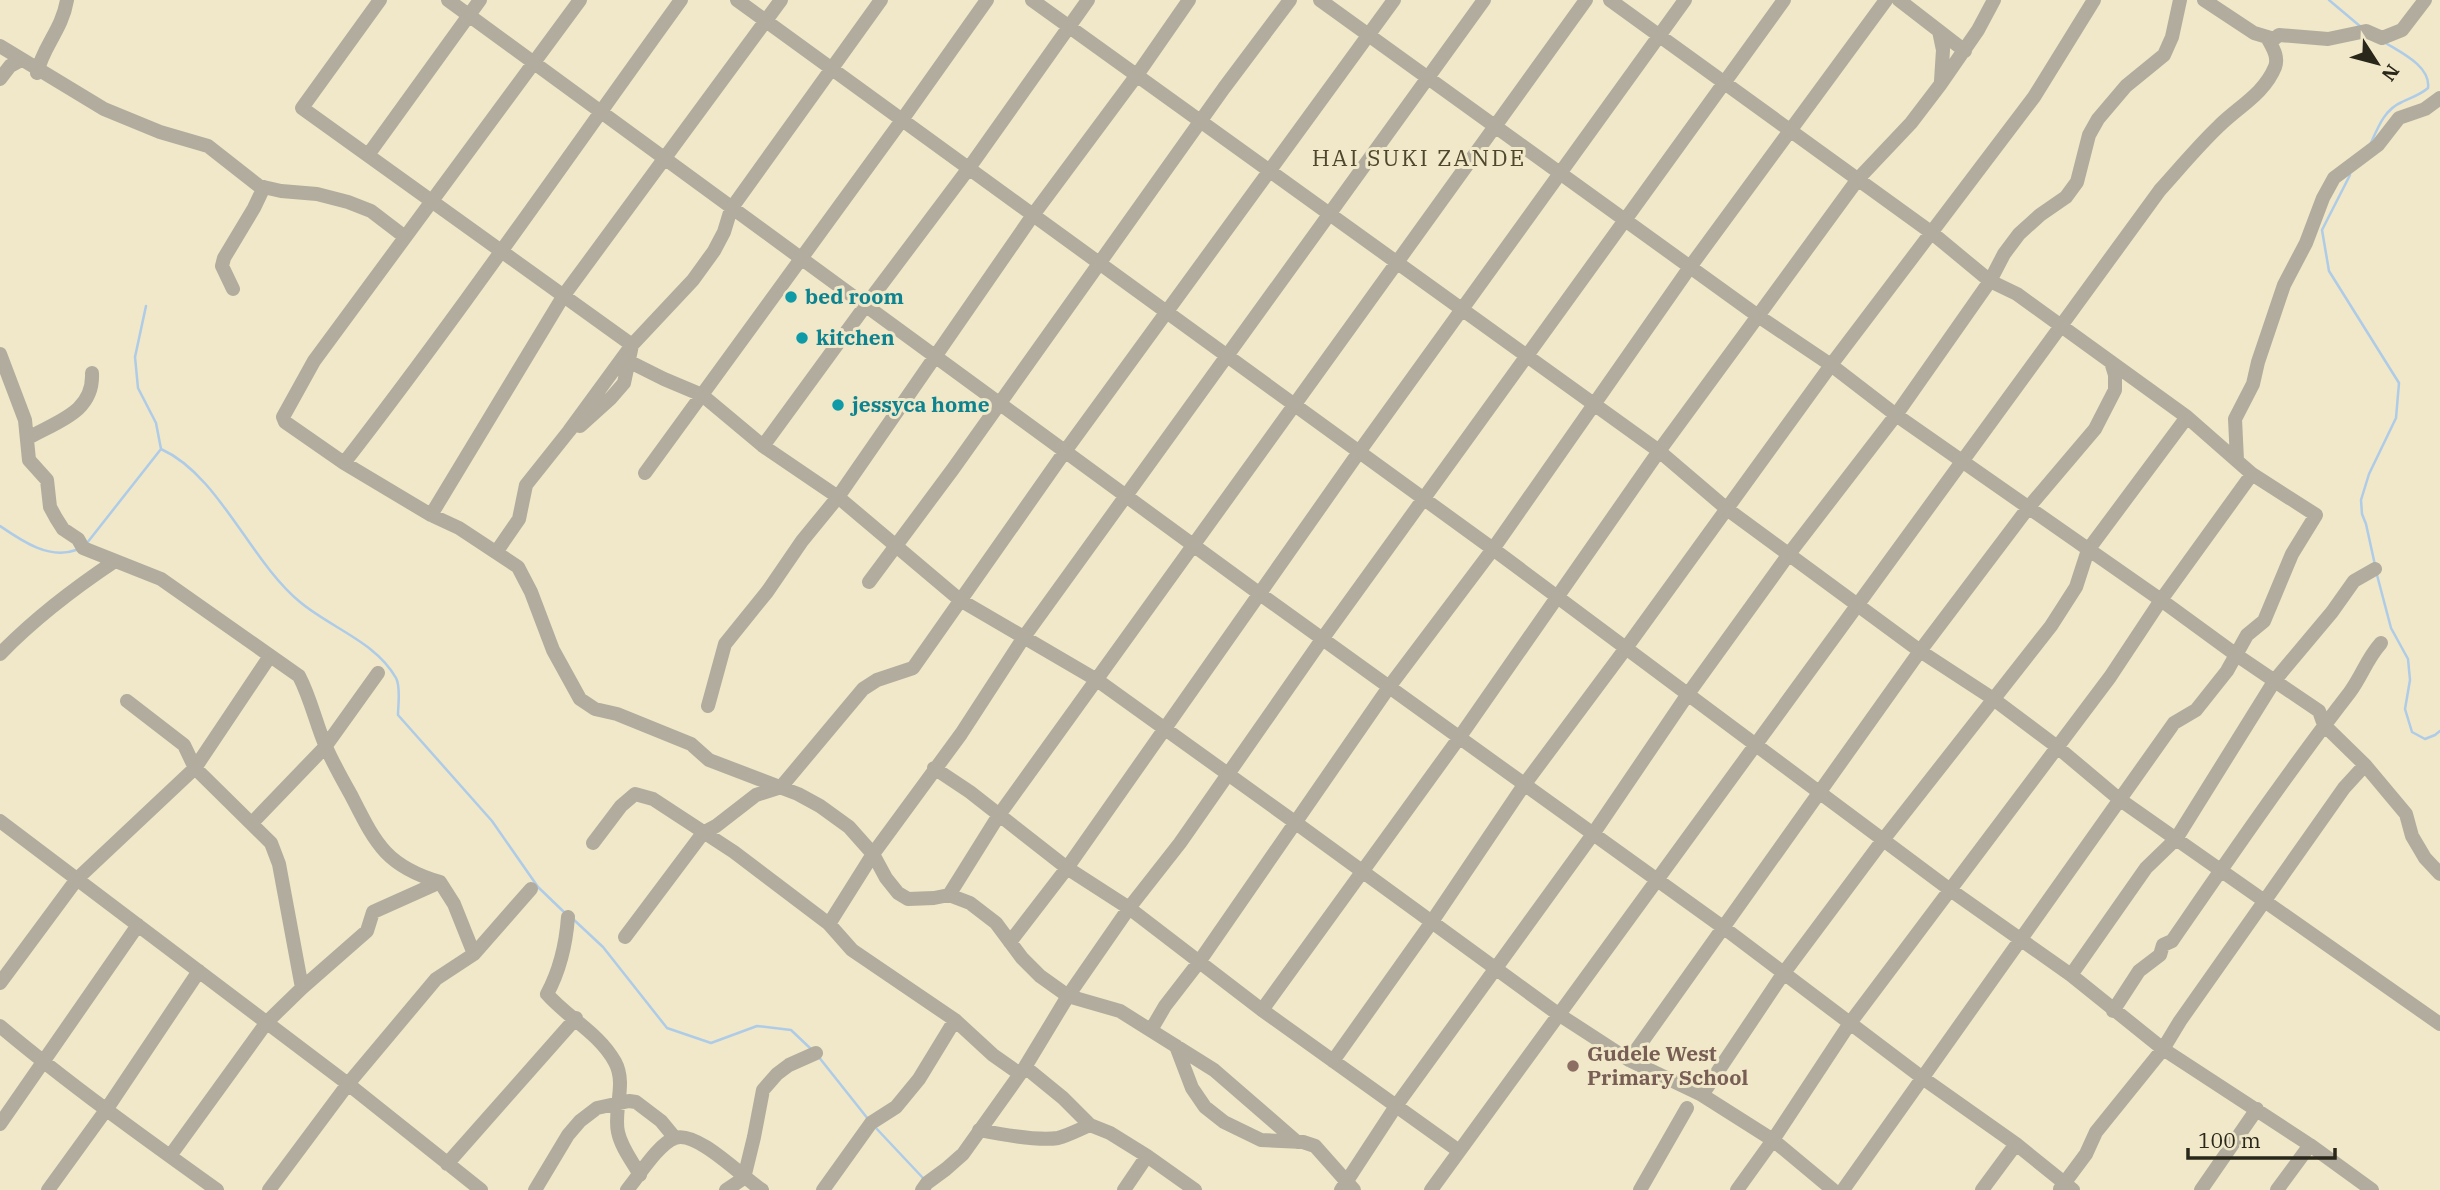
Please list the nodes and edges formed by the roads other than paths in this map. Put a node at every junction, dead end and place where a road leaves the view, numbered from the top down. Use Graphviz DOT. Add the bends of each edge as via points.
graph roads {
  1 [pos="66,0"];
  2 [pos="380,0"];
  3 [pos="448,0"];
  4 [pos="480,0"];
  5 [pos="580,0"];
  6 [pos="681,0"];
  7 [pos="737,0"];
  8 [pos="780,0"];
  9 [pos="881,0"];
  10 [pos="987,0"];
  11 [pos="1032,0"];
  12 [pos="1088,0"];
  13 [pos="1189,0"];
  14 [pos="1290,0"];
  15 [pos="1320,0"];
  16 [pos="1394,0"];
  17 [pos="1483,0"];
  18 [pos="1586,0"];
  19 [pos="1610,0"];
  20 [pos="1685,0"];
  21 [pos="1784,0"];
  22 [pos="1886,0"];
  23 [pos="1899,0"];
  24 [pos="1994,0"];
  25 [pos="2094,0"];
  26 [pos="2180,0"];
  27 [pos="2204,0"];
  28 [pos="2425,0"];
  29 [pos="469,15"];
  30 [pos="765,21"];
  31 [pos="1069,26"];
  32 [pos="1978,30"];
  33 [pos="1941,33"];
  34 [pos="1368,34"];
  35 [pos="1659,36"];
  36 [pos="2267,37"];
  37 [pos="0,46"];
  38 [pos="1965,51"];
  39 [pos="22,60"];
  40 [pos="535,63"];
  41 [pos="831,71"];
  42 [pos="37,73"];
  43 [pos="1137,75"];
  44 [pos="1428,78"];
  45 [pos="0,79"];
  46 [pos="1725,83"];
  47 [pos="1940,85"];
  48 [pos="2440,98"];
  49 [pos="600,111"];
  50 [pos="902,120"];
  51 [pos="1201,121"];
  52 [pos="1495,126"];
  53 [pos="1791,131"];
  54 [pos="368,155"];
  55 [pos="666,159"];
  56 [pos="969,168"];
  57 [pos="1270,172"];
  58 [pos="1560,173"];
  59 [pos="1858,179"];
  60 [pos="264,187"];
  61 [pos="431,200"];
  62 [pos="731,209"];
  63 [pos="1329,214"];
  64 [pos="1033,215"];
  65 [pos="1624,219"];
  66 [pos="1932,233"];
  67 [pos="405,237"];
  68 [pos="500,250"];
  69 [pos="801,258"];
  70 [pos="1396,262"];
  71 [pos="1099,263"];
  72 [pos="1690,267"];
  73 [pos="1990,281"];
  74 [pos="233,289"];
  75 [pos="564,295"];
  76 [pos="866,304"];
  77 [pos="1463,310"];
  78 [pos="1166,312"];
  79 [pos="1758,316"];
  80 [pos="2060,326"];
  81 [pos="632,345"];
  82 [pos="0,354"];
  83 [pos="1526,355"];
  84 [pos="936,356"];
  85 [pos="1228,357"];
  86 [pos="630,362"];
  87 [pos="2111,362"];
  88 [pos="1831,365"];
  89 [pos="92,373"];
  90 [pos="702,395"];
  91 [pos="999,403"];
  92 [pos="1293,404"];
  93 [pos="1593,404"];
  94 [pos="1896,415"];
  95 [pos="2187,417"];
  96 [pos="569,431"];
  97 [pos="29,438"];
  98 [pos="763,446"];
  99 [pos="1066,450"];
  100 [pos="1659,451"];
  101 [pos="1359,452"];
  102 [pos="2237,460"];
  103 [pos="1963,462"];
  104 [pos="344,463"];
  105 [pos="645,473"];
  106 [pos="2252,474"];
  107 [pos="1126,494"];
  108 [pos="838,497"];
  109 [pos="1424,500"];
  110 [pos="2028,508"];
  111 [pos="1727,509"];
  112 [pos="430,515"];
  113 [pos="1195,544"];
  114 [pos="897,547"];
  115 [pos="1493,549"];
  116 [pos="2088,550"];
  117 [pos="497,551"];
  118 [pos="1790,554"];
  119 [pos="115,561"];
  120 [pos="2375,569"];
  121 [pos="869,582"];
  122 [pos="1260,594"];
  123 [pos="1558,597"];
  124 [pos="960,600"];
  125 [pos="2161,600"];
  126 [pos="1856,604"];
  127 [pos="1024,637"];
  128 [pos="1323,638"];
  129 [pos="2381,643"];
  130 [pos="1626,648"];
  131 [pos="1920,651"];
  132 [pos="0,654"];
  133 [pos="2235,654"];
  134 [pos="270,656"];
  135 [pos="378,674"];
  136 [pos="1097,680"];
  137 [pos="2275,680"];
  138 [pos="1389,687"];
  139 [pos="1688,694"];
  140 [pos="1992,698"];
  141 [pos="127,701"];
  142 [pos="708,706"];
  143 [pos="2324,725"];
  144 [pos="1165,729"];
  145 [pos="1459,738"];
  146 [pos="1755,744"];
  147 [pos="2056,746"];
  148 [pos="325,747"];
  149 [pos="2365,765"];
  150 [pos="195,768"];
  151 [pos="934,768"];
  152 [pos="1226,774"];
  153 [pos="1524,785"];
  154 [pos="781,788"];
  155 [pos="1819,792"];
  156 [pos="2119,799"];
  157 [pos="999,816"];
  158 [pos="0,821"];
  159 [pos="252,822"];
  160 [pos="1296,823"];
  161 [pos="703,833"];
  162 [pos="1593,834"];
  163 [pos="2176,839"];
  164 [pos="1883,840"];
  165 [pos="593,843"];
  166 [pos="873,854"];
  167 [pos="1067,868"];
  168 [pos="2221,870"];
  169 [pos="1361,871"];
  170 [pos="2440,874"];
  171 [pos="77,879"];
  172 [pos="1658,881"];
  173 [pos="440,882"];
  174 [pos="531,888"];
  175 [pos="1949,889"];
  176 [pos="949,895"];
  177 [pos="2265,902"];
  178 [pos="1129,908"];
  179 [pos="568,917"];
  180 [pos="1431,923"];
  181 [pos="829,924"];
  182 [pos="138,925"];
  183 [pos="1724,929"];
  184 [pos="625,937"];
  185 [pos="2022,940"];
  186 [pos="1010,942"];
  187 [pos="474,954"];
  188 [pos="1199,962"];
  189 [pos="1496,969"];
  190 [pos="199,971"];
  191 [pos="1783,974"];
  192 [pos="2071,975"];
  193 [pos="0,982"];
  194 [pos="302,988"];
  195 [pos="1068,996"];
  196 [pos="1262,1010"];
  197 [pos="2113,1011"];
  198 [pos="1558,1014"];
  199 [pos="576,1018"];
  200 [pos="956,1020"];
  201 [pos="267,1022"];
  202 [pos="1850,1023"];
  203 [pos="2440,1024"];
  204 [pos="0,1026"];
  205 [pos="1151,1030"];
  206 [pos="1176,1046"];
  207 [pos="2163,1049"];
  208 [pos="816,1053"];
  209 [pos="1629,1060"];
  210 [pos="1333,1061"];
  211 [pos="44,1063"];
  212 [pos="1023,1071"];
  213 [pos="1924,1079"];
  214 [pos="348,1084"];
  215 [pos="1702,1095"];
  216 [pos="619,1105"];
  217 [pos="1396,1106"];
  218 [pos="1687,1108"];
  219 [pos="2257,1109"];
  220 [pos="106,1110"];
  221 [pos="0,1124"];
  222 [pos="1090,1125"];
  223 [pos="979,1130"];
  224 [pos="675,1138"];
  225 [pos="1773,1140"];
  226 [pos="1297,1142"];
  227 [pos="2016,1144"];
  228 [pos="2310,1145"];
  229 [pos="1459,1151"];
  230 [pos="170,1156"];
  231 [pos="1147,1156"];
  232 [pos="447,1164"];
  233 [pos="640,1175"];
  234 [pos="744,1178"];
  235 [pos="2354,1185"];
  236 [pos="1347,1188"];
  237 [pos="2066,1188"];
  238 [pos="48,1190"];
  239 [pos="217,1190"];
  240 [pos="268,1190"];
  241 [pos="481,1190"];
  242 [pos="535,1190"];
  243 [pos="627,1190"];
  244 [pos="726,1190"];
  245 [pos="762,1190"];
  246 [pos="823,1190"];
  247 [pos="922,1190"];
  248 [pos="1124,1190"];
  249 [pos="1195,1190"];
  250 [pos="1431,1190"];
  251 [pos="1640,1190"];
  252 [pos="1737,1190"];
  253 [pos="1833,1190"];
  254 [pos="1843,1190"];
  255 [pos="1982,1190"];
  256 [pos="2201,1190"];
  257 [pos="2277,1190"];
  258 [pos="2372,1190"];
  1 -- 42 [label="street" via="59,28"];
  2 -- 54 [label="street" via="302,108"];
  3 -- 29 [label="street"];
  4 -- 29 [label="street"];
  5 -- 40 [label="street"];
  6 -- 49 [label="street"];
  7 -- 30 [label="street"];
  8 -- 30 [label="street"];
  9 -- 41 [label="street"];
  10 -- 50 [label="street"];
  11 -- 31 [label="street"];
  12 -- 31 [label="street"];
  13 -- 43 [label="street"];
  14 -- 51 [label="street"];
  15 -- 34 [label="street"];
  16 -- 34 [label="street"];
  17 -- 44 [label="street"];
  18 -- 52 [label="street"];
  19 -- 35 [label="street"];
  20 -- 35 [label="street"];
  21 -- 46 [label="street"];
  22 -- 53 [label="street"];
  23 -- 33 [label="street"];
  24 -- 32 [label="street"];
  25 -- 66 [label="street" via="2034,97"];
  26 -- 73 [label="street" via="2164,55 2126,86 2098,118 2077,182 2066,197 2019,234"];
  27 -- 36 [label="street"];
  28 -- 36 [label="street" via="2402,30 2382,38 2366,31 2328,39"];
  29 -- 40 [label="street"];
  29 -- 54 [label="street"];
  30 -- 41 [label="street"];
  30 -- 55 [label="street"];
  31 -- 43 [label="street"];
  31 -- 56 [label="street"];
  32 -- 33 [label="street" via="1954,36"];
  32 -- 38 [label="street"];
  33 -- 38 [label="street"];
  33 -- 47 [label="street"];
  34 -- 44 [label="street"];
  34 -- 57 [label="street"];
  35 -- 46 [label="street"];
  35 -- 58 [label="street"];
  36 -- 80 [label="street" via="2277,57 2265,84 2160,190"];
  37 -- 39 [label="street"];
  38 -- 47 [label="street"];
  39 -- 45 [label="street"];
  39 -- 60 [label="street" via="115,114 208,146"];
  40 -- 49 [label="street"];
  40 -- 61 [label="street"];
  41 -- 50 [label="street"];
  41 -- 62 [label="street"];
  43 -- 51 [label="street"];
  43 -- 64 [label="street"];
  44 -- 52 [label="street"];
  44 -- 63 [label="street"];
  46 -- 53 [label="street"];
  46 -- 65 [label="street"];
  47 -- 59 [label="street"];
  48 -- 102 [label="street" via="2399,118 2378,145 2334,178 2284,285 2253,384 2235,419"];
  49 -- 55 [label="street"];
  49 -- 68 [label="street"];
  50 -- 56 [label="street"];
  50 -- 69 [label="street"];
  51 -- 57 [label="street"];
  51 -- 71 [label="street"];
  52 -- 58 [label="street"];
  52 -- 70 [label="street"];
  53 -- 59 [label="street"];
  53 -- 72 [label="street"];
  54 -- 61 [label="street"];
  55 -- 62 [label="street"];
  55 -- 75 [label="street"];
  56 -- 64 [label="street"];
  56 -- 76 [label="street"];
  57 -- 63 [label="street"];
  57 -- 78 [label="street"];
  58 -- 65 [label="street"];
  58 -- 77 [label="street"];
  59 -- 66 [label="street"];
  59 -- 79 [label="street"];
  60 -- 67 [label="street" via="348,202 371,211"];
  60 -- 74 [label="street" via="224,258 222,266"];
  61 -- 67 [label="street"];
  61 -- 68 [label="street"];
  62 -- 69 [label="street"];
  62 -- 81 [label="street" via="714,251"];
  63 -- 70 [label="street"];
  63 -- 85 [label="street"];
  64 -- 71 [label="street"];
  64 -- 84 [label="street"];
  65 -- 72 [label="street"];
  65 -- 83 [label="street"];
  66 -- 73 [label="street"];
  66 -- 88 [label="street"];
  67 -- 104 [label="street" via="314,361 283,417"];
  68 -- 75 [label="street"];
  68 -- 104 [label="street" via="429,353"];
  69 -- 76 [label="street"];
  69 -- 90 [label="street"];
  70 -- 77 [label="street"];
  70 -- 92 [label="street"];
  71 -- 78 [label="street"];
  71 -- 91 [label="street"];
  72 -- 79 [label="street"];
  72 -- 93 [label="street"];
  73 -- 80 [label="street" via="2017,294"];
  73 -- 94 [label="street"];
  75 -- 81 [label="street"];
  75 -- 112 [label="street"];
  76 -- 84 [label="street"];
  76 -- 98 [label="street"];
  77 -- 83 [label="street"];
  77 -- 101 [label="street"];
  78 -- 85 [label="street"];
  78 -- 99 [label="street"];
  79 -- 88 [label="street"];
  79 -- 100 [label="street"];
  80 -- 87 [label="street"];
  80 -- 103 [label="street"];
  81 -- 86 [label="street"];
  81 -- 96 [label="street"];
  82 -- 97 [label="street"];
  83 -- 93 [label="street"];
  83 -- 109 [label="street"];
  84 -- 91 [label="street"];
  84 -- 108 [label="street"];
  85 -- 92 [label="street"];
  85 -- 107 [label="street"];
  86 -- 90 [label="street"];
  86 -- 96 [label="street" via="624,383 611,398"];
  87 -- 95 [label="street"];
  87 -- 110 [label="street" via="2115,390 2095,429"];
  88 -- 94 [label="street"];
  88 -- 111 [label="street"];
  89 -- 97 [label="street" via="90,396 83,406"];
  90 -- 98 [label="street"];
  90 -- 105 [label="street"];
  91 -- 99 [label="street"];
  91 -- 114 [label="street"];
  92 -- 101 [label="street"];
  92 -- 113 [label="street"];
  93 -- 100 [label="street"];
  93 -- 115 [label="street"];
  94 -- 103 [label="street"];
  94 -- 118 [label="street"];
  95 -- 102 [label="street"];
  95 -- 116 [label="street"];
  96 -- 117 [label="street" via="526,485 519,519"];
  97 -- 119 [label="street" via="29,460 47,480 50,507 64,529 83,548"];
  98 -- 108 [label="street"];
  99 -- 107 [label="street"];
  99 -- 124 [label="street"];
  100 -- 111 [label="street"];
  100 -- 123 [label="street"];
  101 -- 109 [label="street"];
  101 -- 122 [label="street"];
  102 -- 106 [label="street"];
  103 -- 110 [label="street"];
  103 -- 126 [label="street"];
  104 -- 112 [label="street"];
  106 -- 125 [label="street"];
  106 -- 133 [label="street" via="2316,514 2292,554 2264,621 2246,635"];
  107 -- 113 [label="street"];
  107 -- 127 [label="street"];
  108 -- 114 [label="street"];
  108 -- 142 [label="street" via="724,644"];
  109 -- 115 [label="street"];
  109 -- 128 [label="street"];
  110 -- 116 [label="street"];
  110 -- 131 [label="street"];
  111 -- 118 [label="street"];
  111 -- 130 [label="street"];
  112 -- 117 [label="street"];
  113 -- 122 [label="street"];
  113 -- 136 [label="street"];
  114 -- 121 [label="street"];
  114 -- 124 [label="street"];
  115 -- 123 [label="street"];
  115 -- 138 [label="street"];
  116 -- 125 [label="street"];
  116 -- 140 [label="street" via="2076,587"];
  117 -- 154 [label="street" via="518,566 553,650 580,699 595,709 691,744 709,760"];
  118 -- 126 [label="street"];
  118 -- 139 [label="street"];
  119 -- 132 [label="street" via="54,603"];
  119 -- 134 [label="street" via="160,579"];
  120 -- 137 [label="street" via="2354,581"];
  122 -- 128 [label="street"];
  122 -- 144 [label="street"];
  123 -- 130 [label="street"];
  123 -- 145 [label="street"];
  124 -- 127 [label="street"];
  124 -- 154 [label="street" via="913,668 863,688"];
  125 -- 133 [label="street"];
  125 -- 147 [label="street" via="2110,677"];
  126 -- 131 [label="street"];
  126 -- 146 [label="street"];
  127 -- 136 [label="street"];
  127 -- 151 [label="street"];
  128 -- 138 [label="street"];
  128 -- 152 [label="street"];
  129 -- 143 [label="street"];
  130 -- 139 [label="street"];
  130 -- 153 [label="street"];
  131 -- 140 [label="street"];
  131 -- 155 [label="street"];
  133 -- 137 [label="street"];
  133 -- 156 [label="street" via="2211,693 2196,710 2174,723"];
  134 -- 148 [label="street" via="299,676"];
  134 -- 150 [label="street"];
  135 -- 148 [label="street"];
  136 -- 144 [label="street"];
  136 -- 157 [label="street"];
  137 -- 143 [label="street" via="2319,711"];
  137 -- 163 [label="street"];
  138 -- 145 [label="street"];
  138 -- 160 [label="street"];
  139 -- 146 [label="street"];
  139 -- 162 [label="street"];
  140 -- 147 [label="street"];
  140 -- 164 [label="street"];
  141 -- 150 [label="street" via="184,745"];
  143 -- 149 [label="street"];
  143 -- 168 [label="street"];
  144 -- 152 [label="street"];
  144 -- 167 [label="street"];
  145 -- 153 [label="street"];
  145 -- 169 [label="street"];
  146 -- 155 [label="street"];
  146 -- 172 [label="street"];
  147 -- 156 [label="street"];
  147 -- 175 [label="street"];
  148 -- 159 [label="street"];
  148 -- 173 [label="street" via="378,844 404,867"];
  149 -- 170 [label="street" via="2406,814 2412,836"];
  149 -- 177 [label="street"];
  150 -- 159 [label="street"];
  150 -- 171 [label="street"];
  151 -- 157 [label="street"];
  151 -- 166 [label="street"];
  152 -- 160 [label="street"];
  152 -- 178 [label="street"];
  153 -- 162 [label="street"];
  153 -- 180 [label="street"];
  154 -- 161 [label="street" via="756,795"];
  154 -- 166 [label="street" via="820,806 849,827"];
  155 -- 164 [label="street"];
  155 -- 183 [label="street"];
  156 -- 163 [label="street"];
  156 -- 185 [label="street"];
  157 -- 167 [label="street"];
  157 -- 176 [label="street"];
  158 -- 171 [label="street"];
  159 -- 194 [label="street" via="271,844 279,864"];
  160 -- 169 [label="street"];
  160 -- 188 [label="street"];
  161 -- 165 [label="street" via="653,799 635,794"];
  161 -- 181 [label="street"];
  161 -- 184 [label="street"];
  162 -- 172 [label="street"];
  162 -- 189 [label="street"];
  163 -- 168 [label="street"];
  163 -- 192 [label="street" via="2146,868"];
  164 -- 175 [label="street"];
  164 -- 191 [label="street"];
  166 -- 176 [label="street" via="898,893 908,899"];
  166 -- 181 [label="street"];
  167 -- 178 [label="street"];
  167 -- 186 [label="street"];
  168 -- 177 [label="street"];
  168 -- 197 [label="street" via="2172,941 2139,971"];
  169 -- 180 [label="street"];
  169 -- 196 [label="street"];
  171 -- 182 [label="street"];
  171 -- 193 [label="street"];
  172 -- 183 [label="street"];
  172 -- 198 [label="street"];
  173 -- 187 [label="street"];
  173 -- 194 [label="street" via="373,912 367,931"];
  174 -- 187 [label="street"];
  175 -- 185 [label="street"];
  175 -- 202 [label="street"];
  176 -- 186 [label="street" via="970,902 996,923"];
  177 -- 203 [label="street"];
  177 -- 207 [label="street"];
  178 -- 188 [label="street"];
  178 -- 195 [label="street"];
  179 -- 199 [label="street" via="559,969 547,993"];
  180 -- 189 [label="street"];
  180 -- 210 [label="street"];
  181 -- 200 [label="street" via="852,950"];
  182 -- 190 [label="street"];
  182 -- 211 [label="street"];
  183 -- 191 [label="street"];
  183 -- 209 [label="street"];
  185 -- 192 [label="street"];
  185 -- 213 [label="street"];
  186 -- 195 [label="street" via="1040,976"];
  187 -- 214 [label="street" via="436,979"];
  188 -- 196 [label="street"];
  188 -- 205 [label="street"];
  189 -- 198 [label="street"];
  189 -- 217 [label="street"];
  190 -- 201 [label="street"];
  190 -- 220 [label="street"];
  191 -- 202 [label="street"];
  191 -- 215 [label="street"];
  192 -- 197 [label="street"];
  194 -- 201 [label="street"];
  195 -- 205 [label="street" via="1120,1011"];
  195 -- 212 [label="street"];
  196 -- 210 [label="street"];
  197 -- 207 [label="street"];
  198 -- 209 [label="street"];
  198 -- 229 [label="street"];
  199 -- 216 [label="street" via="616,1064"];
  199 -- 232 [label="street"];
  200 -- 212 [label="street" via="993,1055"];
  200 -- 246 [label="street" via="919,1079 896,1107 871,1123"];
  201 -- 214 [label="street"];
  201 -- 230 [label="street"];
  202 -- 213 [label="street"];
  202 -- 225 [label="street"];
  204 -- 211 [label="street"];
  205 -- 206 [label="street"];
  206 -- 226 [label="street" via="1214,1070"];
  206 -- 226 [label="street" via="1192,1088 1205,1107 1261,1140"];
  207 -- 219 [label="street"];
  207 -- 237 [label="street" via="2102,1124"];
  208 -- 234 [label="street" via="789,1065 763,1090"];
  209 -- 215 [label="street"];
  210 -- 217 [label="street"];
  211 -- 220 [label="street"];
  211 -- 221 [label="street"];
  212 -- 222 [label="street"];
  212 -- 223 [label="street"];
  213 -- 227 [label="street"];
  213 -- 254 [label="street"];
  214 -- 232 [label="street"];
  214 -- 240 [label="street"];
  215 -- 225 [label="street"];
  216 -- 224 [label="street" via="636,1102"];
  216 -- 233 [label="street" via="617,1129"];
  216 -- 242 [label="street" via="597,1108 580,1121"];
  217 -- 229 [label="street"];
  217 -- 236 [label="street"];
  218 -- 251 [label="street"];
  219 -- 228 [label="street"];
  219 -- 256 [label="street"];
  220 -- 230 [label="street"];
  220 -- 238 [label="street"];
  222 -- 223 [label="street" via="1050,1139"];
  222 -- 231 [label="street"];
  223 -- 247 [label="street" via="962,1153"];
  224 -- 233 [label="street"];
  224 -- 234 [label="street" via="701,1143"];
  225 -- 252 [label="street"];
  225 -- 253 [label="street"];
  226 -- 236 [label="street" via="1322,1152"];
  227 -- 237 [label="street"];
  227 -- 255 [label="street"];
  228 -- 235 [label="street"];
  228 -- 257 [label="street"];
  229 -- 250 [label="street"];
  230 -- 239 [label="street"];
  231 -- 248 [label="street"];
  231 -- 249 [label="street"];
  232 -- 241 [label="street"];
  233 -- 243 [label="street"];
  234 -- 244 [label="street"];
  234 -- 245 [label="street"];
  235 -- 258 [label="street"];
}
